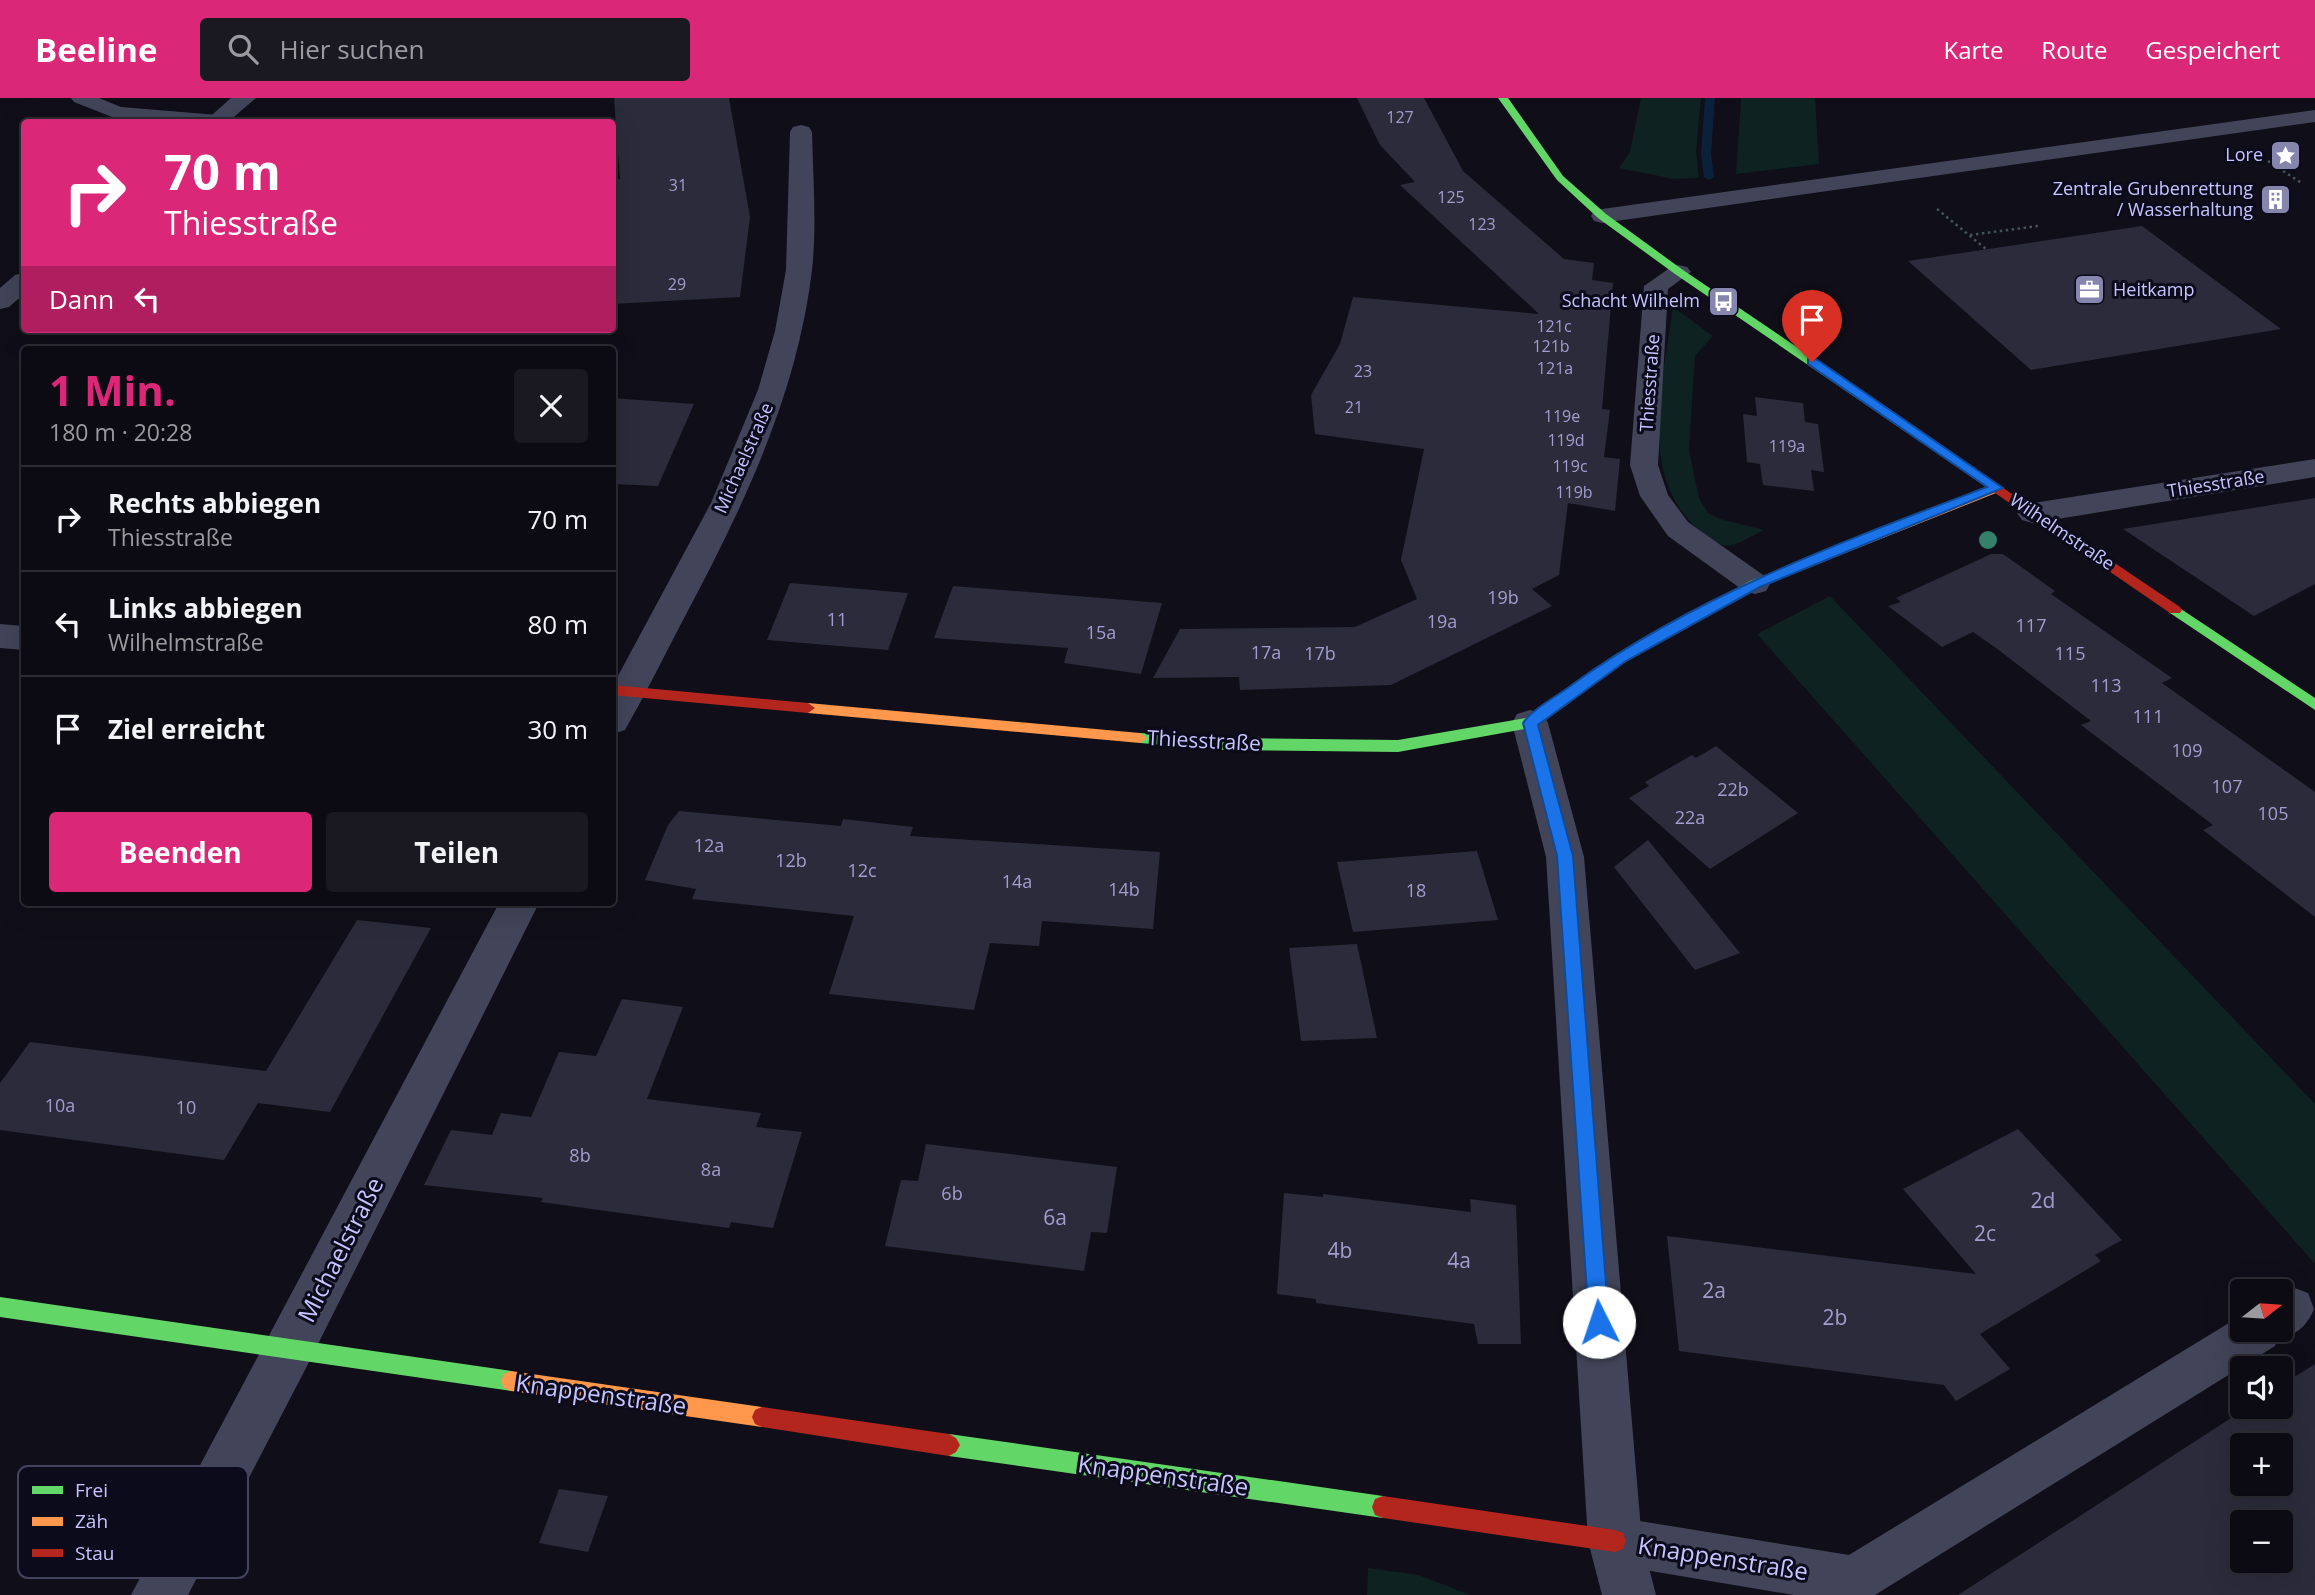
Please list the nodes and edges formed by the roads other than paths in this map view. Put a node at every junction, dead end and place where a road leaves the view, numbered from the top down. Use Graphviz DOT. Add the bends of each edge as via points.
graph roads {
  1 [pos="82,98"];
  2 [pos="245,98"];
  3 [pos="1503,98"];
  4 [pos="2315,116"];
  5 [pos="183,119"];
  6 [pos="220,119"];
  7 [pos="802,132"];
  8 [pos="1602,216"];
  9 [pos="1679,272"];
  10 [pos="21,284"];
  11 [pos="0,301"];
  12 [pos="2315,468"];
  13 [pos="1997,488"];
  14 [pos="2033,513"];
  15 [pos="1755,584"];
  16 [pos="0,636"];
  17 [pos="21,638"];
  18 [pos="620,690"];
  19 [pos="2315,705"];
  20 [pos="1530,723"];
  21 [pos="517,906"];
  22 [pos="0,1307"];
  23 [pos="2240,1342"];
  24 [pos="289,1351"];
  25 [pos="227,1466"];
  26 [pos="1615,1541"];
  27 [pos="167,1578"];
  28 [pos="158,1595"];
  29 [pos="1629,1595"];
  1 -- 5 [label="lane" via="117,113"];
  2 -- 6 [label="street"];
  3 -- 8 [label="street, Wilhelmstraße" via="1560,178"];
  4 -- 8 [label="lane"];
  7 -- 18 [label="street, Michaelstraße" via="799,269 766,412 709,537"];
  8 -- 9 [label="street, Wilhelmstraße"];
  9 -- 13 [label="street, Wilhelmstraße"];
  9 -- 15 [label="lane, Thiesstraße" via="1657,286 1644,465 1654,496 1678,529"];
  10 -- 11 [label="street"];
  12 -- 14 [label="street, Thiesstraße"];
  13 -- 14 [label="street, Wilhelmstraße"];
  13 -- 15 [label="street, Thiesstraße"];
  14 -- 19 [label="street, Wilhelmstraße"];
  15 -- 20 [label="street, Thiesstraße" via="1621,657"];
  16 -- 17 [label="street"];
  18 -- 20 [label="street, Thiesstraße" via="1223,744 1398,746"];
  20 -- 26 [label="street" via="1565,856"];
  21 -- 24 [label="street, Michaelstraße"];
  22 -- 24 [label="street, Knappenstraße"];
  23 -- 26 [label="lane, Knappenstraße" via="1853,1580"];
  24 -- 25 [label="street, Michaelstraße"];
  24 -- 26 [label="street, Knappenstraße"];
  26 -- 29 [label="street"];
  27 -- 28 [label="street, Michaelstraße"];
}
